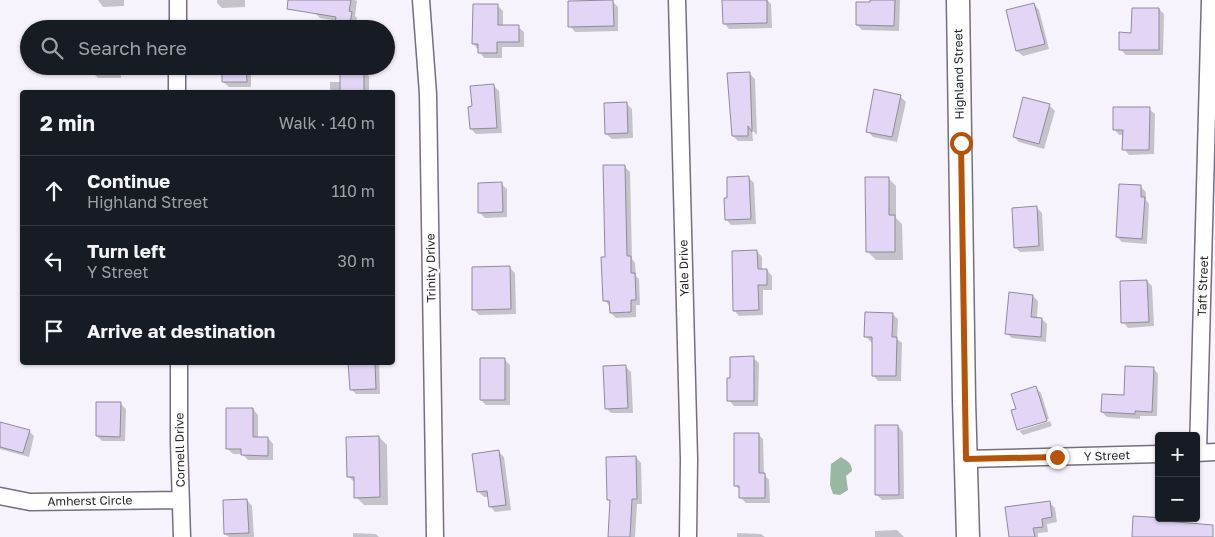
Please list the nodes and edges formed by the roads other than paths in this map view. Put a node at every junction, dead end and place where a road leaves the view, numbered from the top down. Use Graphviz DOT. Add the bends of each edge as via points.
graph roads {
  1 [pos="178,0"];
  2 [pos="421,0"];
  3 [pos="677,0"];
  4 [pos="958,0"];
  5 [pos="1210,0"];
  6 [pos="178,20"];
  7 [pos="177,75"];
  8 [pos="177,90"];
  9 [pos="179,365"];
  10 [pos="1198,432"];
  11 [pos="1200,452"];
  12 [pos="1215,452"];
  13 [pos="1155,454"];
  14 [pos="966,459"];
  15 [pos="0,496"];
  16 [pos="181,500"];
  17 [pos="182,537"];
  18 [pos="435,537"];
  19 [pos="688,537"];
  20 [pos="968,537"];
  1 -- 6 [label="street"];
  2 -- 18 [label="street, Trinity Drive" via="428,94"];
  3 -- 19 [label="street, Yale Drive" via="689,459"];
  4 -- 14 [label="street, Highland Street"];
  5 -- 10 [label="street, Taft Street"];
  7 -- 8 [label="street"];
  9 -- 16 [label="street, Cornell Drive"];
  11 -- 12 [label="street"];
  13 -- 14 [label="street, Y Street"];
  14 -- 20 [label="street, Highland Street"];
  15 -- 16 [label="street, Amherst Circle" via="30,502"];
  16 -- 17 [label="street, Cornell Drive"];
}
